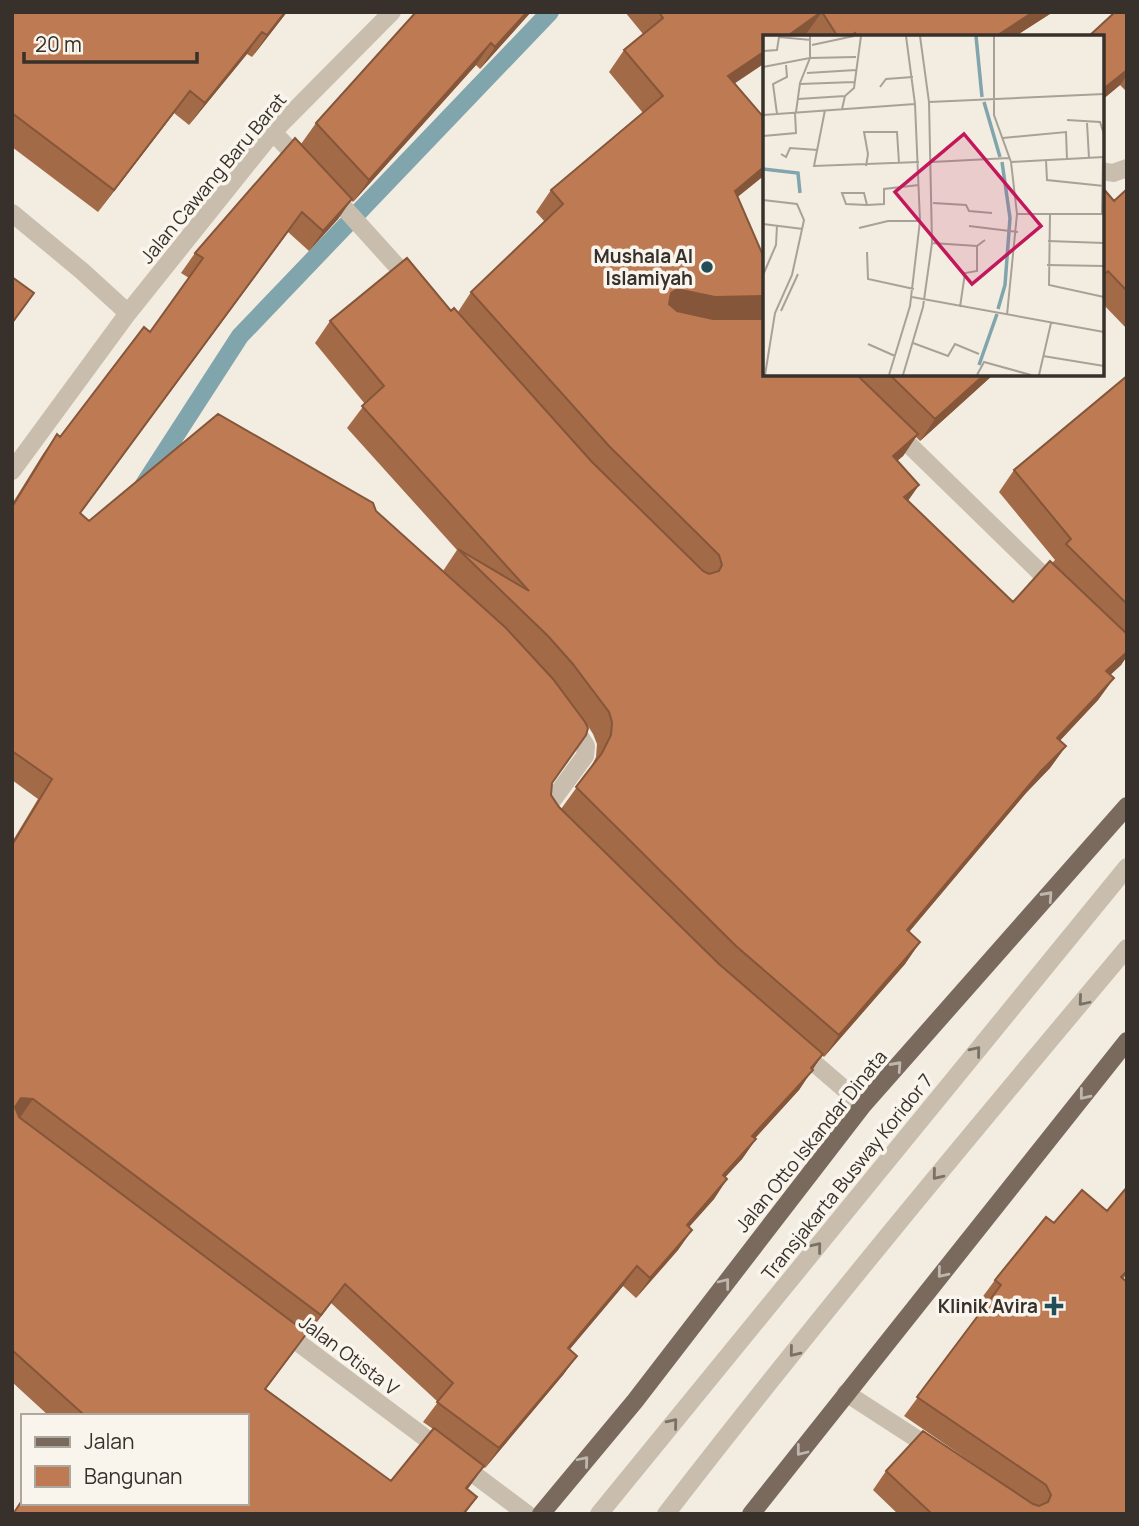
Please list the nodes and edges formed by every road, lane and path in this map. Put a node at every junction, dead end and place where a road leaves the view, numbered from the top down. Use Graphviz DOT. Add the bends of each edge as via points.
graph roads {
  1 [pos="392,12"];
  2 [pos="273,132"];
  3 [pos="1127,168"];
  4 [pos="1104,171"];
  5 [pos="12,213"];
  6 [pos="428,300"];
  7 [pos="128,313"];
  8 [pos="881,419"];
  9 [pos="12,471"];
  10 [pos="1070,601"];
  11 [pos="557,703"];
  12 [pos="1127,806"];
  13 [pos="563,829"];
  14 [pos="1127,867"];
  15 [pos="1127,948"];
  16 [pos="783,1036"];
  17 [pos="1127,1041"];
  18 [pos="863,1105"];
  19 [pos="265,1318"];
  20 [pos="846,1393"];
  21 [pos="947,1459"];
  22 [pos="527,1514"];
  23 [pos="541,1514"];
  24 [pos="599,1514"];
  25 [pos="666,1514"];
  26 [pos="751,1514"];
  1 -- 2 [label="street, Jalan Cawang Baru Barat"];
  2 -- 6 [label="street"];
  2 -- 7 [label="street, Jalan Cawang Baru Barat"];
  3 -- 4 [label="street"];
  5 -- 7 [label="street"];
  7 -- 9 [label="street, Jalan Cawang Baru Barat"];
  8 -- 10 [label="street"];
  11 -- 13 [label="street" via="586,746 585,757 549,805 548,812"];
  18 -- 12 [label="main road, Jalan Otto Iskandar Dinata, one-way"];
  24 -- 14 [label="street, Transjakarta Busway Koridor 7, one-way"];
  15 -- 25 [label="street, one-way" via="948,1161"];
  16 -- 18 [label="street"];
  17 -- 20 [label="main road, one-way"];
  23 -- 18 [label="main road, Jalan Otto Iskandar Dinata, one-way" via="635,1401"];
  19 -- 22 [label="street, Jalan Otista V"];
  20 -- 21 [label="street"];
  20 -- 26 [label="main road, one-way"];
}
